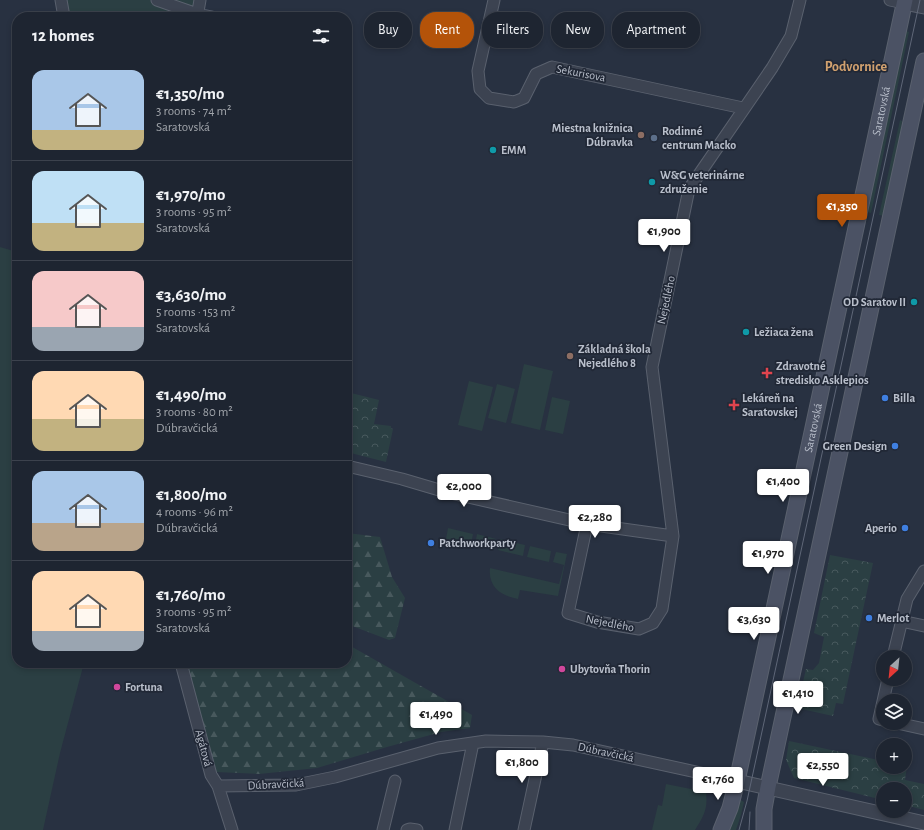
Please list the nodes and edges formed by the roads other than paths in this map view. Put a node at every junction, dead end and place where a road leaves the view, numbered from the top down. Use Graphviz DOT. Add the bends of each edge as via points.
graph roads {
  1 [pos="61,0"];
  2 [pos="157,0"];
  3 [pos="200,0"];
  4 [pos="494,0"];
  5 [pos="800,0"];
  6 [pos="899,1"];
  7 [pos="924,7"];
  8 [pos="63,12"];
  9 [pos="189,12"];
  10 [pos="198,12"];
  11 [pos="924,61"];
  12 [pos="743,108"];
  13 [pos="352,467"];
  14 [pos="587,524"];
  15 [pos="673,536"];
  16 [pos="924,570"];
  17 [pos="901,621"];
  18 [pos="924,626"];
  19 [pos="895,650"];
  20 [pos="182,668"];
  21 [pos="912,726"];
  22 [pos="924,729"];
  23 [pos="543,742"];
  24 [pos="473,743"];
  25 [pos="394,781"];
  26 [pos="737,781"];
  27 [pos="218,786"];
  28 [pos="768,787"];
  29 [pos="924,823"];
  30 [pos="232,830"];
  31 [pos="383,830"];
  32 [pos="407,830"];
  33 [pos="417,830"];
  34 [pos="455,830"];
  35 [pos="524,830"];
  36 [pos="721,830"];
  37 [pos="764,830"];
  1 -- 8 [label="street"];
  2 -- 9 [label="street"];
  3 -- 10 [label="street"];
  4 -- 12 [label="street, Sekurisova" via="478,71 480,89 489,98 514,102 524,98 536,74 552,67"];
  5 -- 12 [label="street, Nejedlého" via="791,36"];
  6 -- 7 [label="street"];
  6 -- 26 [label="main road, Saratovská"];
  11 -- 28 [label="main road"];
  12 -- 15 [label="street, Nejedlého" via="689,189 652,367"];
  13 -- 14 [label="street"];
  14 -- 15 [label="street"];
  14 -- 15 [label="street, Nejedlého" via="568,613 597,622 639,629 653,623 662,610"];
  16 -- 17 [label="street" via="907,599"];
  17 -- 18 [label="street"];
  17 -- 19 [label="street"];
  20 -- 27 [label="street, Agátová" via="211,774"];
  21 -- 22 [label="street"];
  23 -- 24 [label="street, Dúbravčická"];
  23 -- 26 [label="street, Dúbravčická" via="573,745"];
  23 -- 35 [label="street"];
  24 -- 27 [label="street, Dúbravčická" via="438,748 336,777 296,785"];
  24 -- 34 [label="street"];
  25 -- 31 [label="street"];
  26 -- 28 [label="street"];
  26 -- 36 [label="main road, Saratovská"];
  27 -- 30 [label="street, Agátová"];
  28 -- 29 [label="street"];
  28 -- 37 [label="main road"];
  32 -- 33 [label="street"];
}
